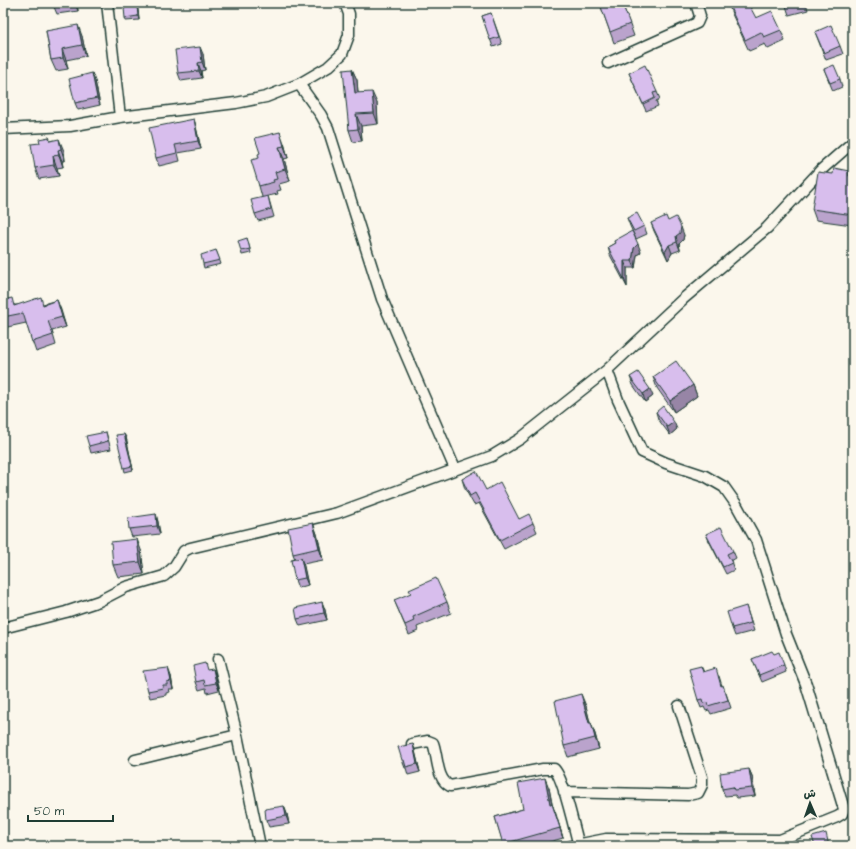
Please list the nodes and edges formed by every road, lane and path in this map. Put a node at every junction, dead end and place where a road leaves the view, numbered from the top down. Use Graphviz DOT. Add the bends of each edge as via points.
graph roads {
  1 [pos="106,3"];
  2 [pos="345,3"];
  3 [pos="696,3"];
  4 [pos="608,63"];
  5 [pos="299,84"];
  6 [pos="120,117"];
  7 [pos="3,130"];
  8 [pos="853,142"];
  9 [pos="607,370"];
  10 [pos="455,469"];
  11 [pos="3,628"];
  12 [pos="218,659"];
  13 [pos="679,706"];
  14 [pos="237,736"];
  15 [pos="412,744"];
  16 [pos="135,760"];
  17 [pos="564,792"];
  18 [pos="781,843"];
  19 [pos="576,845"];
  20 [pos="260,846"];
  1 -- 6 [label="street"];
  2 -- 5 [label="street" via="349,14 349,35 342,54 328,67"];
  3 -- 4 [label="street" via="700,16 697,23"];
  5 -- 6 [label="street" via="266,97 236,103"];
  5 -- 10 [label="street" via="328,128 382,299"];
  6 -- 7 [label="street" via="70,126"];
  8 -- 9 [label="street" via="821,170 767,228 683,299"];
  9 -- 10 [label="street" via="520,439 479,462"];
  9 -- 18 [label="street" via="642,452 705,476 724,488 756,540 786,634 806,684 844,809 837,817"];
  10 -- 11 [label="street" via="337,512 190,548 184,551 174,567 164,576 126,587 99,601 66,612"];
  12 -- 14 [label="street"];
  13 -- 17 [label="street" via="702,777 698,793 688,795"];
  14 -- 16 [label="street"];
  14 -- 20 [label="street"];
  15 -- 17 [label="street" via="426,741 432,743 441,778 450,786 550,768 558,773"];
  17 -- 19 [label="street"];
  18 -- 19 [label="street" via="606,838"];
}
